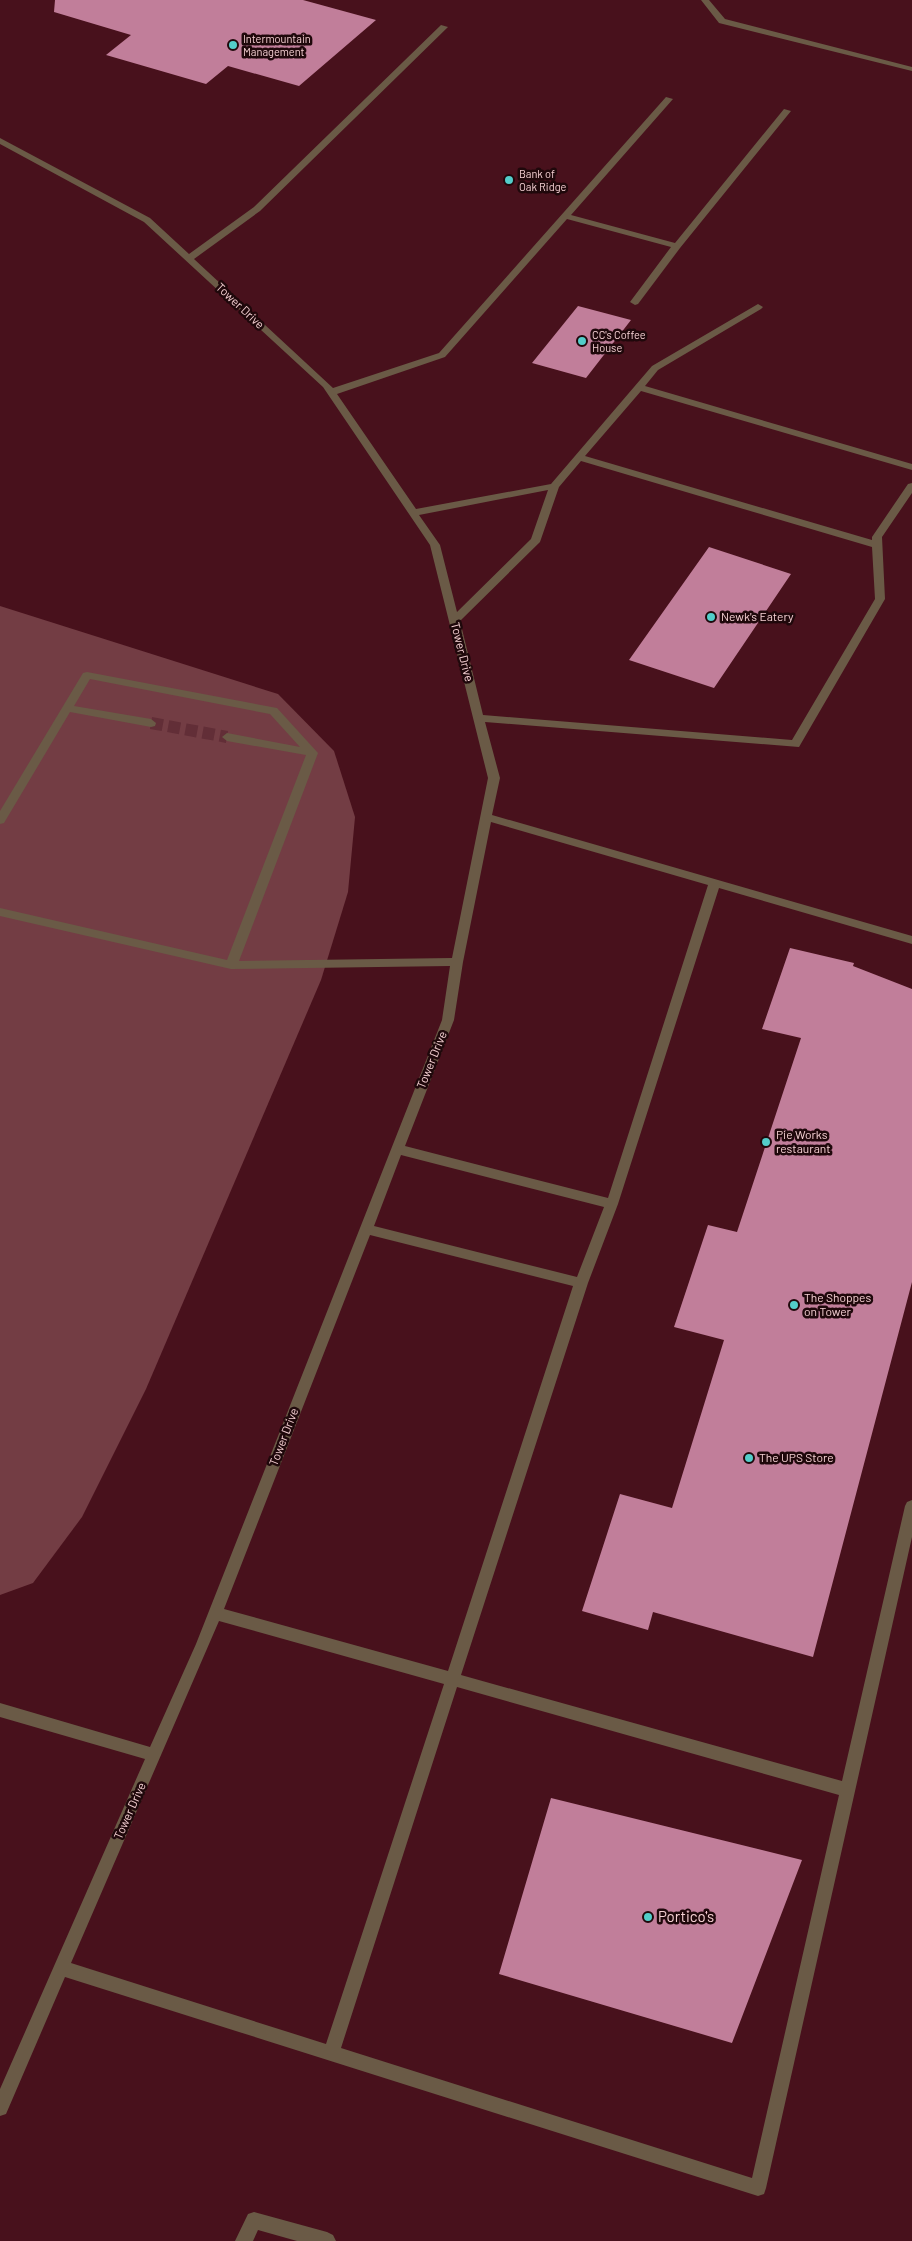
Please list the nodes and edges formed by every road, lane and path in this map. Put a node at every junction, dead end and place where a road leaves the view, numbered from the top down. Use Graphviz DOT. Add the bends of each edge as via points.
graph roads {
  1 [pos="705,0"];
  2 [pos="444,27"];
  3 [pos="912,69"];
  4 [pos="669,99"];
  5 [pos="788,111"];
  6 [pos="0,141"];
  7 [pos="566,216"];
  8 [pos="677,246"];
  9 [pos="188,258"];
  10 [pos="635,302"];
  11 [pos="758,307"];
  12 [pos="639,387"];
  13 [pos="332,392"];
  14 [pos="579,457"];
  15 [pos="912,467"];
  16 [pos="554,486"];
  17 [pos="912,486"];
  18 [pos="413,513"];
  19 [pos="877,545"];
  20 [pos="454,620"];
  21 [pos="68,708"];
  22 [pos="479,718"];
  23 [pos="152,723"];
  24 [pos="227,737"];
  25 [pos="312,753"];
  26 [pos="487,817"];
  27 [pos="0,820"];
  28 [pos="715,882"];
  29 [pos="0,912"];
  30 [pos="912,940"];
  31 [pos="457,962"];
  32 [pos="232,965"];
  33 [pos="397,1149"];
  34 [pos="612,1204"];
  35 [pos="365,1229"];
  36 [pos="582,1283"];
  37 [pos="912,1506"];
  38 [pos="215,1613"];
  39 [pos="453,1679"];
  40 [pos="0,1710"];
  41 [pos="155,1754"];
  42 [pos="848,1790"];
  43 [pos="61,1968"];
  44 [pos="331,2053"];
  45 [pos="0,2108"];
  46 [pos="244,2241"];
  47 [pos="327,2241"];
  1 -- 3 [label="street" via="722,21"];
  2 -- 9 [label="street" via="256,209"];
  4 -- 7 [label="street"];
  5 -- 8 [label="street"];
  6 -- 9 [label="street, Tower Drive" via="147,220"];
  7 -- 8 [label="street"];
  7 -- 13 [label="street" via="442,355"];
  8 -- 10 [label="street"];
  9 -- 13 [label="street, Tower Drive"];
  11 -- 12 [label="street" via="655,368"];
  12 -- 14 [label="street"];
  12 -- 15 [label="street"];
  13 -- 18 [label="street, Tower Drive"];
  14 -- 16 [label="street"];
  14 -- 19 [label="street"];
  16 -- 18 [label="street"];
  16 -- 20 [label="street" via="536,540"];
  17 -- 19 [label="street" via="877,537"];
  18 -- 20 [label="street, Tower Drive" via="435,545"];
  19 -- 22 [label="street" via="880,599 795,744"];
  20 -- 22 [label="street, Tower Drive"];
  21 -- 23 [label="street"];
  21 -- 25 [label="street" via="87,674 273,711"];
  21 -- 27 [label="street"];
  22 -- 26 [label="street, Tower Drive" via="494,778"];
  24 -- 25 [label="street"];
  25 -- 32 [label="street"];
  26 -- 28 [label="street"];
  26 -- 31 [label="street, Tower Drive"];
  28 -- 30 [label="street"];
  28 -- 34 [label="street"];
  29 -- 32 [label="street"];
  31 -- 32 [label="street"];
  31 -- 33 [label="street, Tower Drive" via="448,1020"];
  33 -- 34 [label="street"];
  33 -- 35 [label="street, Tower Drive"];
  34 -- 36 [label="street"];
  35 -- 36 [label="street"];
  35 -- 38 [label="street, Tower Drive"];
  36 -- 39 [label="street"];
  37 -- 42 [label="street"];
  38 -- 39 [label="street"];
  38 -- 41 [label="street, Tower Drive"];
  39 -- 42 [label="street"];
  39 -- 44 [label="street"];
  40 -- 41 [label="street"];
  41 -- 43 [label="street, Tower Drive"];
  42 -- 44 [label="street" via="758,2188"];
  43 -- 44 [label="street"];
  43 -- 45 [label="street, Tower Drive"];
  46 -- 47 [label="street" via="254,2220"];
}
